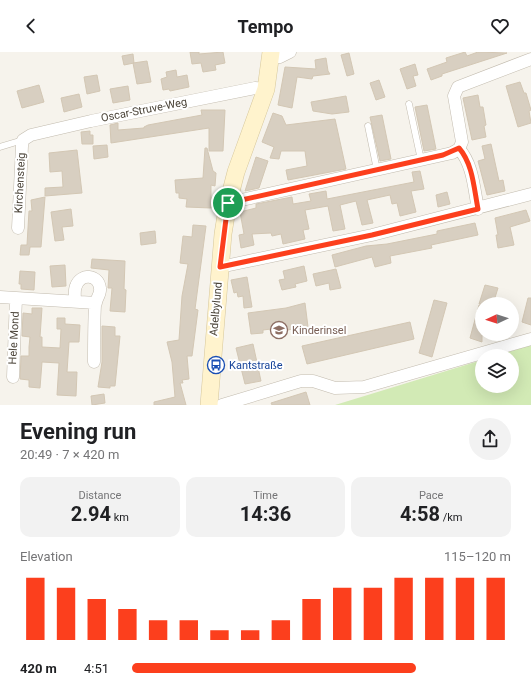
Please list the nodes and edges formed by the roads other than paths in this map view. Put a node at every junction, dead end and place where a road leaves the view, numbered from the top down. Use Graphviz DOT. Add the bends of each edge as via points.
graph roads {
  1 [pos="290,52"];
  2 [pos="271,55"];
  3 [pos="531,59"];
  4 [pos="266,89"];
  5 [pos="409,104"];
  6 [pos="368,126"];
  7 [pos="23,140"];
  8 [pos="0,147"];
  9 [pos="459,148"];
  10 [pos="421,160"];
  11 [pos="377,170"];
  12 [pos="531,194"];
  13 [pos="228,203"];
  14 [pos="478,209"];
  15 [pos="18,228"];
  16 [pos="220,267"];
  17 [pos="0,297"];
  18 [pos="16,298"];
  19 [pos="75,301"];
  20 [pos="96,303"];
  21 [pos="531,339"];
  22 [pos="94,362"];
  23 [pos="13,377"];
  24 [pos="208,405"];
  25 [pos="222,405"];
  1 -- 2 [label="street" via="280,57"];
  2 -- 4 [label="street, Adelbylund"];
  3 -- 9 [label="street" via="458,87 454,96 462,142"];
  4 -- 7 [label="street, Oscar-Struve-Weg" via="255,88 118,115 31,135"];
  4 -- 13 [label="street, Adelbylund" via="236,172"];
  5 -- 10 [label="lane"];
  6 -- 11 [label="lane"];
  7 -- 8 [label="lane"];
  7 -- 15 [label="street, Kirchensteig"];
  9 -- 10 [label="street" via="452,153"];
  9 -- 14 [label="street" via="468,164"];
  10 -- 11 [label="street"];
  11 -- 13 [label="street"];
  12 -- 14 [label="street"];
  13 -- 16 [label="street, Adelbylund"];
  14 -- 16 [label="street" via="372,235"];
  16 -- 24 [label="street, Adelbylund"];
  17 -- 18 [label="street, Hele Mond"];
  18 -- 19 [label="street, Hele Mond"];
  18 -- 23 [label="street, Hele Mond"];
  19 -- 20 [label="street, Hele Mond"];
  19 -- 20 [label="street" via="75,286 80,279 87,276 94,277 99,283 101,290"];
  20 -- 22 [label="street"];
  21 -- 25 [label="street" via="364,387 335,388 313,381 301,381"];
}
